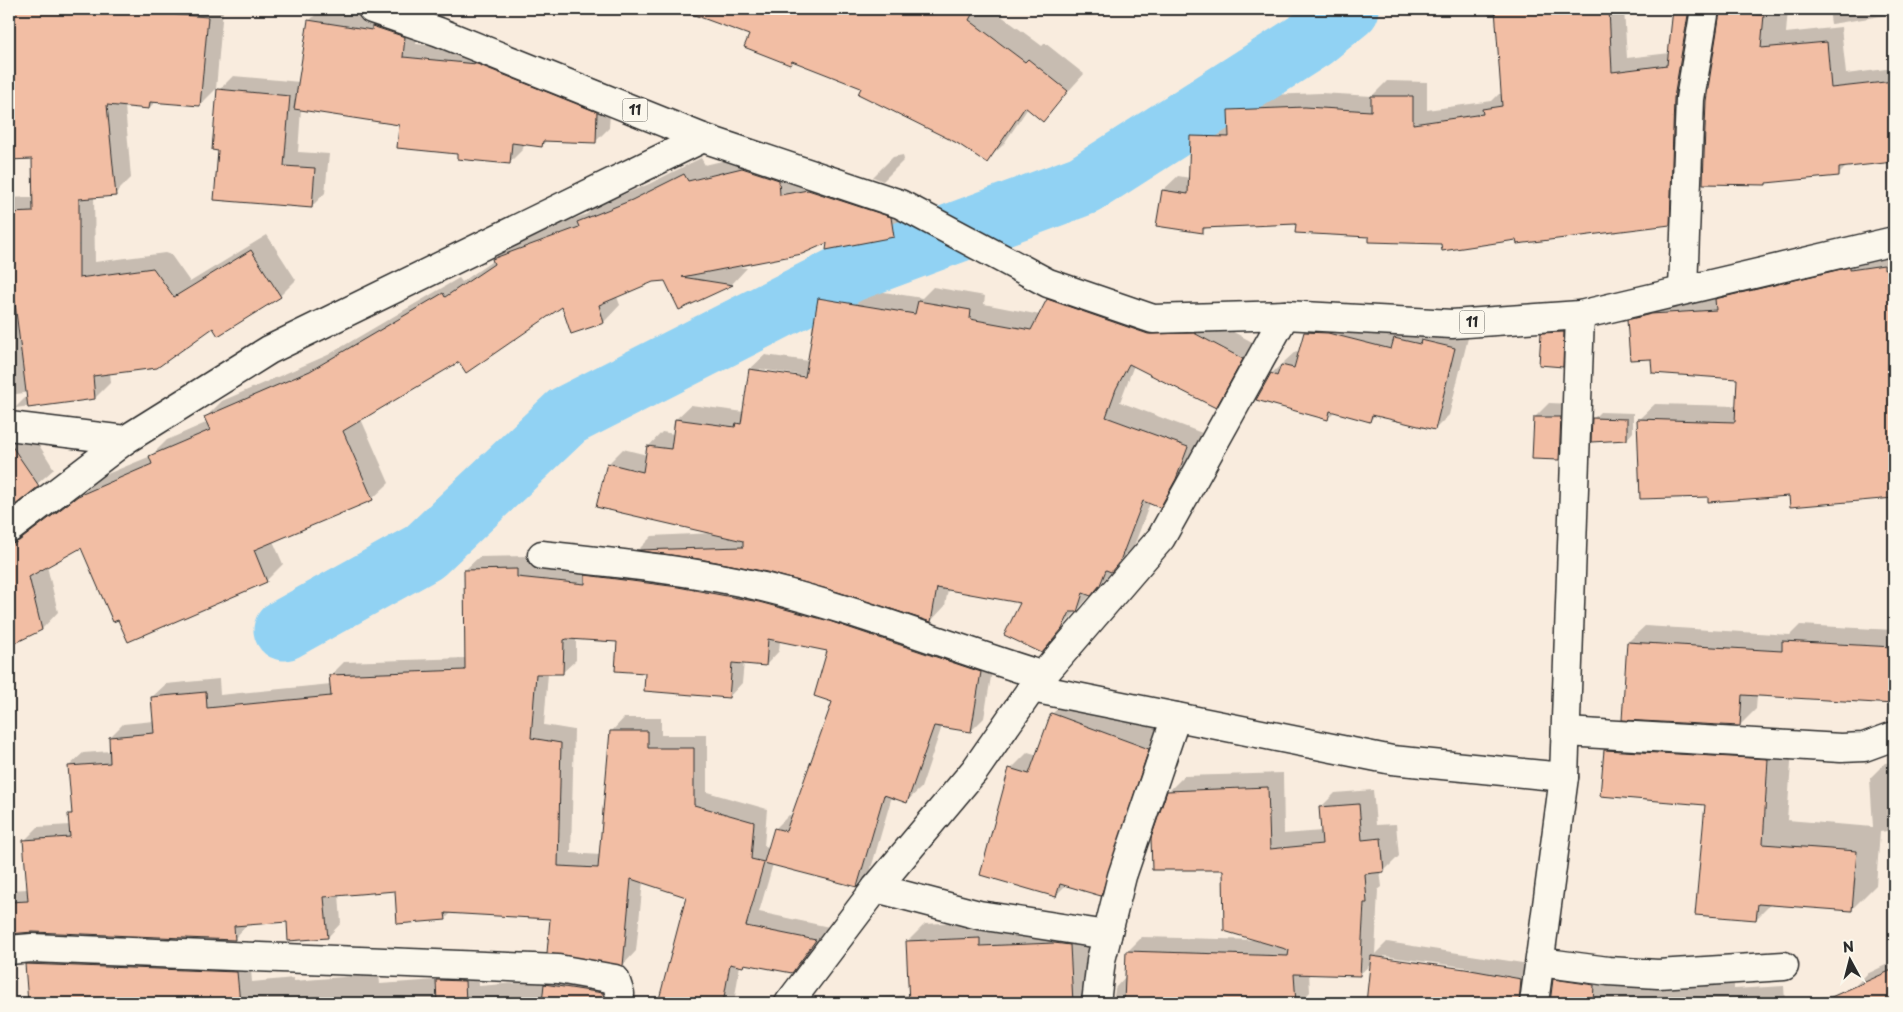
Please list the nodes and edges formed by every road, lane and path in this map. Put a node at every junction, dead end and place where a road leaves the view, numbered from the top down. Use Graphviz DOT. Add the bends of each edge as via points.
graph roads {
  1 [pos="372,9"];
  2 [pos="1705,9"];
  3 [pos="703,138"];
  4 [pos="1894,241"];
  5 [pos="1683,289"];
  6 [pos="1285,315"];
  7 [pos="1580,315"];
  8 [pos="9,426"];
  9 [pos="125,440"];
  10 [pos="9,530"];
  11 [pos="542,555"];
  12 [pos="1038,682"];
  13 [pos="1176,717"];
  14 [pos="1566,732"];
  15 [pos="1894,736"];
  16 [pos="1564,776"];
  17 [pos="876,888"];
  18 [pos="1107,935"];
  19 [pos="9,950"];
  20 [pos="1540,962"];
  21 [pos="1784,966"];
  22 [pos="619,1003"];
  23 [pos="789,1003"];
  24 [pos="1096,1003"];
  25 [pos="1534,1003"];
  1 -- 3 [label="main road, 11" via="439,32"];
  2 -- 5 [label="main road" via="1690,99"];
  3 -- 6 [label="main road, 11" via="900,204 1048,283 1153,319"];
  3 -- 9 [label="main road" via="269,350"];
  4 -- 5 [label="main road, 11"];
  5 -- 7 [label="main road, 11"];
  6 -- 7 [label="main road, 11" via="1452,324"];
  6 -- 12 [label="main road" via="1161,538"];
  7 -- 14 [label="main road"];
  8 -- 9 [label="main road"];
  9 -- 10 [label="main road"];
  11 -- 12 [label="main road" via="655,566 763,587 900,627"];
  12 -- 13 [label="main road"];
  12 -- 17 [label="main road" via="975,770"];
  13 -- 16 [label="main road" via="1392,760"];
  13 -- 18 [label="main road" via="1122,876"];
  14 -- 15 [label="main road" via="1841,748 1864,747"];
  14 -- 16 [label="main road"];
  16 -- 20 [label="main road"];
  17 -- 18 [label="main road" via="979,915"];
  17 -- 23 [label="main road"];
  18 -- 24 [label="main road"];
  19 -- 22 [label="main road" via="32,948 558,969 615,979"];
  20 -- 21 [label="main road" via="1658,974"];
  20 -- 25 [label="main road"];
}
